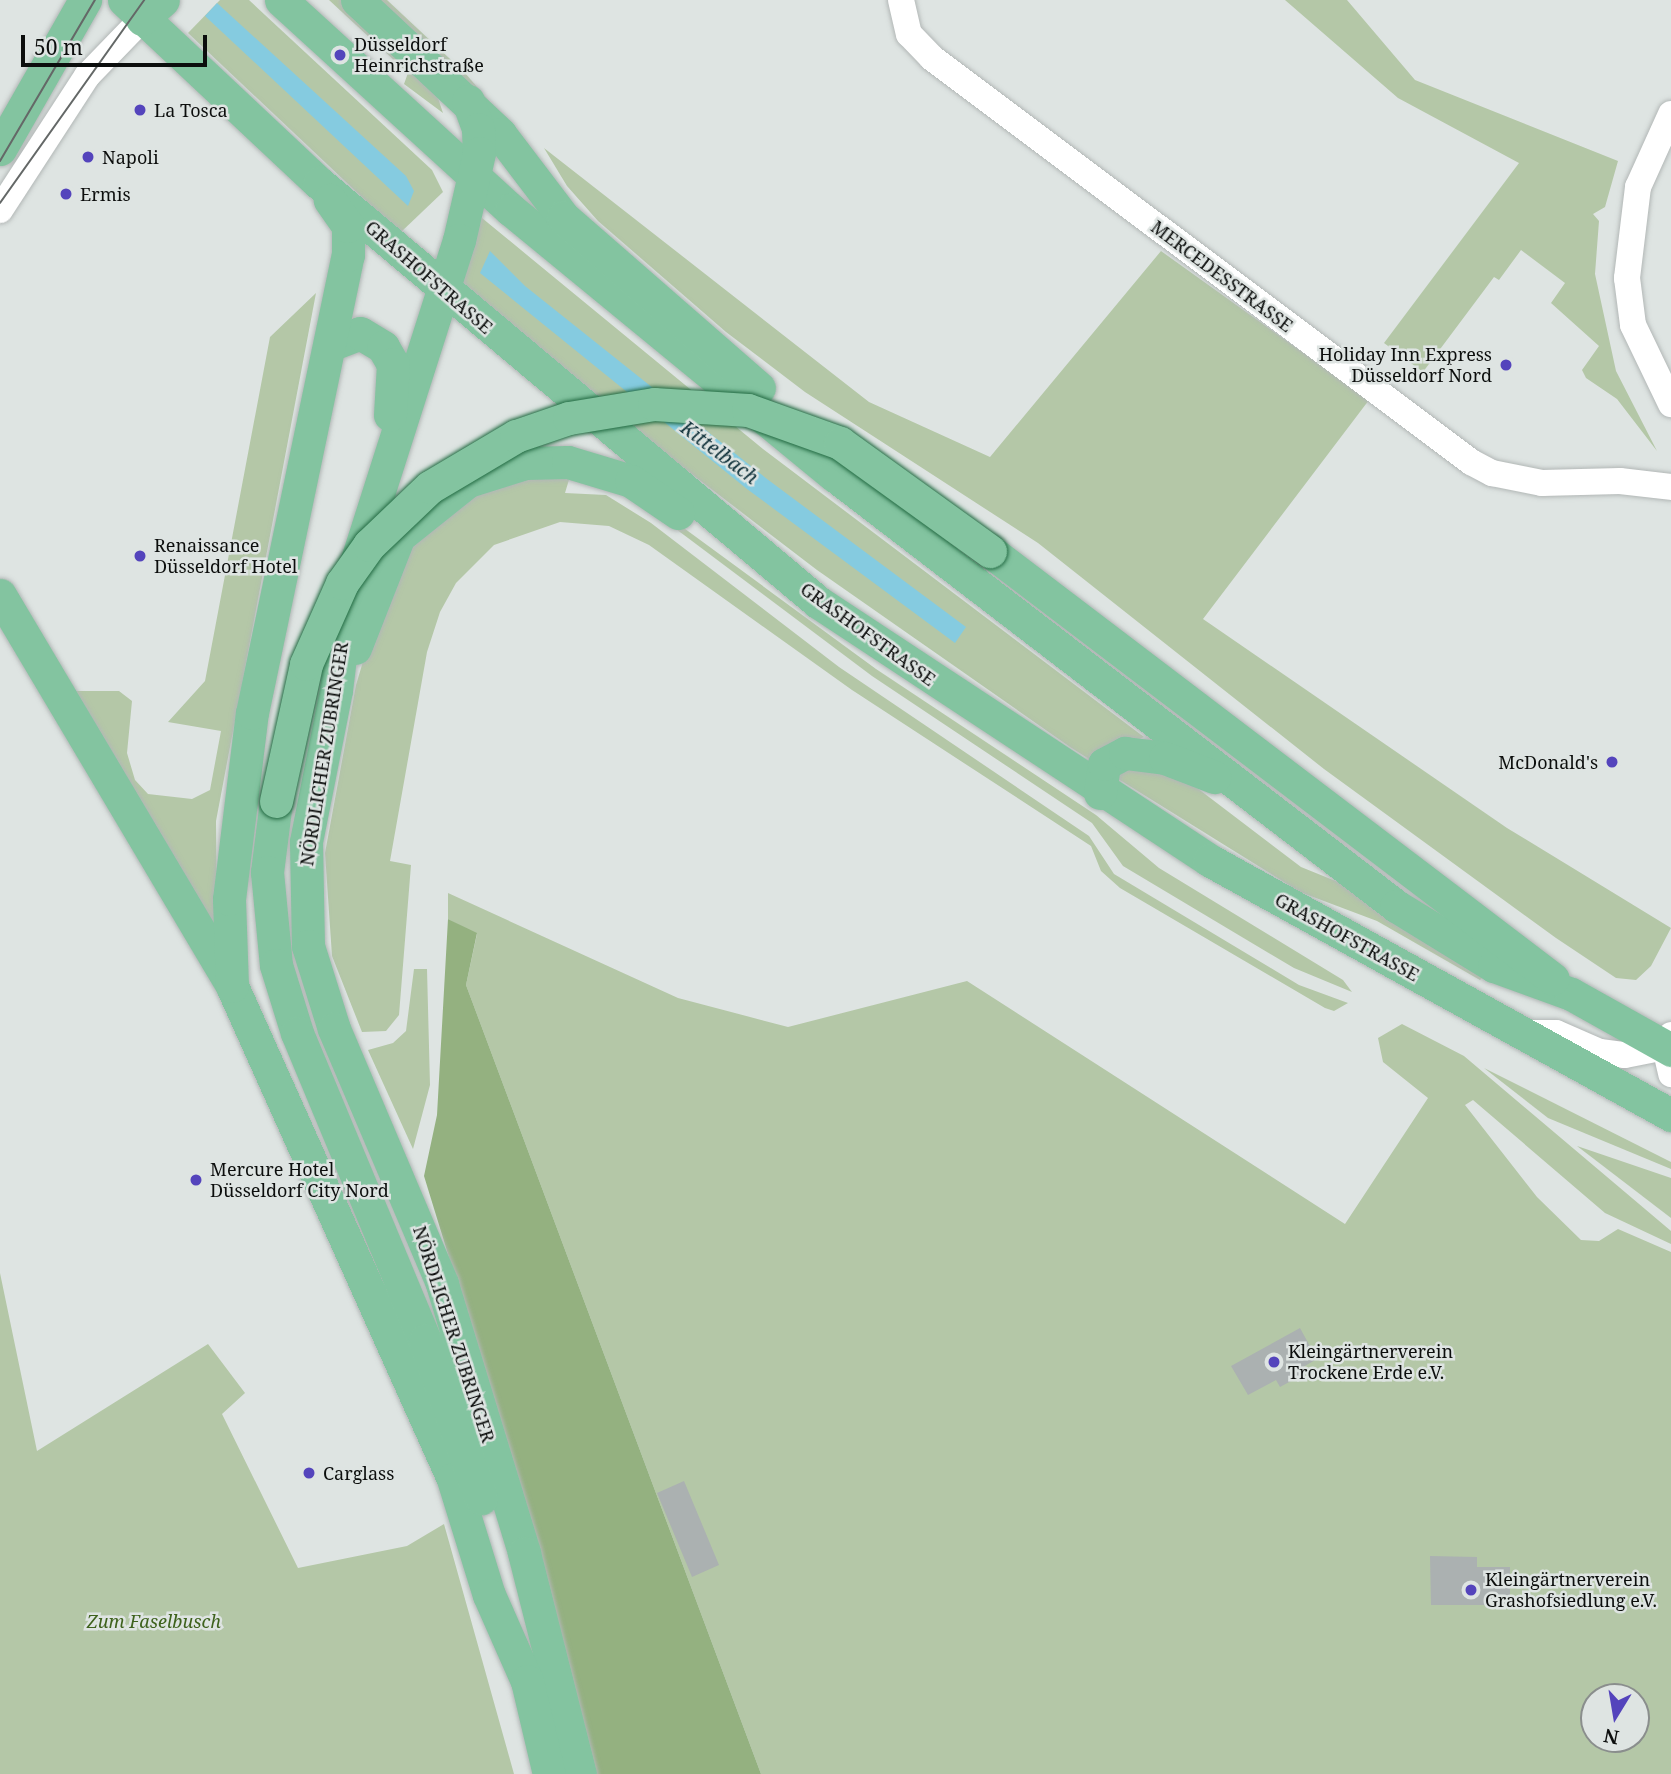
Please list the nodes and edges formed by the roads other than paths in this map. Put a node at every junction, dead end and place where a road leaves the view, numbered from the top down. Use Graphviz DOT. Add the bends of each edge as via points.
graph roads {
  1 [pos="85,0"];
  2 [pos="281,0"];
  3 [pos="357,0"];
  4 [pos="901,0"];
  5 [pos="135,10"];
  6 [pos="468,101"];
  7 [pos="1671,114"];
  8 [pos="0,149"];
  9 [pos="318,183"];
  10 [pos="470,189"];
  11 [pos="0,210"];
  12 [pos="447,284"];
  13 [pos="332,344"];
  14 [pos="1671,404"];
  15 [pos="387,452"];
  16 [pos="834,475"];
  17 [pos="1671,487"];
  18 [pos="0,595"];
  19 [pos="818,602"];
  20 [pos="336,690"];
  21 [pos="1236,783"];
  22 [pos="1100,793"];
  23 [pos="232,986"];
  24 [pos="1570,994"];
  25 [pos="1518,1032"];
  26 [pos="1670,1051"];
  27 [pos="1671,1115"];
  28 [pos="527,1681"];
  29 [pos="549,1774"];
  30 [pos="580,1774"];
  1 -- 8 [label="main road"];
  2 -- 10 [label="main road"];
  3 -- 6 [label="main road"];
  4 -- 17 [label="street, MERCEDESSTRASSE" via="909,34 932,58 1471,462 1492,473 1542,484 1620,481"];
  5 -- 9 [label="main road, GRASHOFSTRASSE"];
  5 -- 11 [label="street"];
  6 -- 10 [label="main road, NÖRDLICHER ZUBRINGER" via="478,129"];
  6 -- 16 [label="main road" via="500,134 547,201 752,381"];
  7 -- 14 [label="street" via="1638,187 1627,278 1633,325"];
  9 -- 12 [label="main road, GRASHOFSTRASSE"];
  9 -- 13 [label="main road" via="348,226"];
  10 -- 12 [label="main road, NÖRDLICHER ZUBRINGER"];
  10 -- 16 [label="main road"];
  12 -- 15 [label="main road, NÖRDLICHER ZUBRINGER"];
  12 -- 19 [label="main road, GRASHOFSTRASSE"];
  13 -- 15 [label="main road" via="349,334 369,335 393,364"];
  13 -- 23 [label="main road" via="252,713 229,900"];
  15 -- 20 [label="main road, NÖRDLICHER ZUBRINGER" via="349,584"];
  16 -- 21 [label="main road"];
  18 -- 23 [label="main road"];
  19 -- 20 [label="main road" via="761,576 631,481 576,464 525,463 468,481 399,536"];
  19 -- 22 [label="main road, GRASHOFSTRASSE"];
  20 -- 30 [label="main road, NÖRDLICHER ZUBRINGER" via="306,842 308,946 334,1029 442,1284 524,1553"];
  21 -- 22 [label="main road" via="1166,758 1125,753 1104,764"];
  21 -- 24 [label="main road" via="1420,921 1494,966"];
  22 -- 25 [label="main road, GRASHOFSTRASSE" via="1209,860"];
  23 -- 28 [label="main road" via="453,1479 489,1595"];
  24 -- 26 [label="main road"];
  24 -- 28 [label="main road, bridge" via="990,551 840,443 748,410 654,404 569,418 516,436 430,487 369,545 342,583 306,664 276,802 267,872 276,965 297,1033 458,1427"];
  25 -- 26 [label="street" via="1556,1033 1600,1052"];
  25 -- 27 [label="main road, GRASHOFSTRASSE"];
  28 -- 29 [label="main road"];
}
